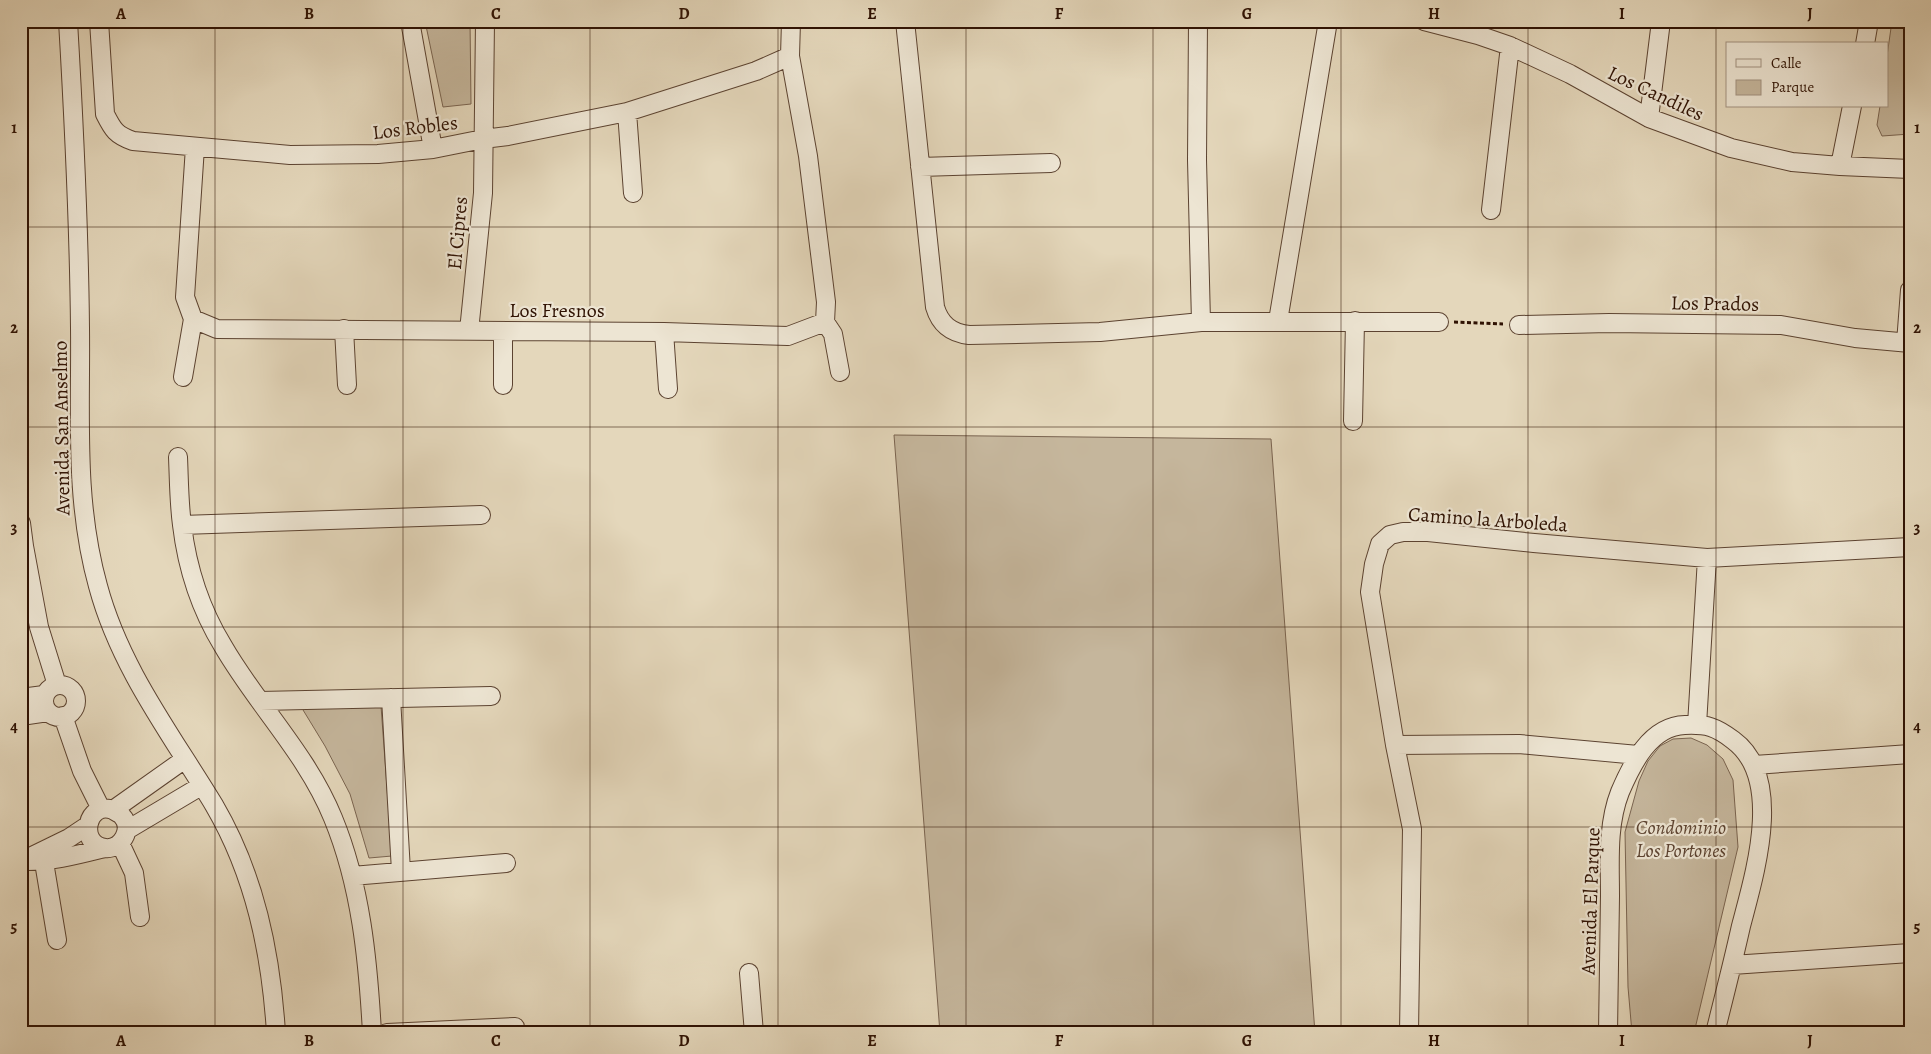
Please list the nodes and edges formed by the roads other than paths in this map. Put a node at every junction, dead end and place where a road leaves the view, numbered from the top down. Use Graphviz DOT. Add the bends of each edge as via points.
graph roads {
  1 [pos="68,21"];
  2 [pos="99,21"];
  3 [pos="410,21"];
  4 [pos="484,21"];
  5 [pos="791,21"];
  6 [pos="905,21"];
  7 [pos="1198,21"];
  8 [pos="1328,21"];
  9 [pos="1424,21"];
  10 [pos="1661,21"];
  11 [pos="1869,21"];
  12 [pos="1865,42"];
  13 [pos="1510,46"];
  14 [pos="790,56"];
  15 [pos="1852,108"];
  16 [pos="627,112"];
  17 [pos="1649,118"];
  18 [pos="483,139"];
  19 [pos="195,147"];
  20 [pos="433,149"];
  21 [pos="1051,163"];
  22 [pos="1840,166"];
  23 [pos="920,167"];
  24 [pos="1910,169"];
  25 [pos="633,193"];
  26 [pos="1491,210"];
  27 [pos="1910,290"];
  28 [pos="193,319"];
  29 [pos="1278,321"];
  30 [pos="1355,321"];
  31 [pos="825,322"];
  32 [pos="1201,322"];
  33 [pos="1439,322"];
  34 [pos="1519,325"];
  35 [pos="344,329"];
  36 [pos="469,331"];
  37 [pos="503,332"];
  38 [pos="664,332"];
  39 [pos="1908,343"];
  40 [pos="840,372"];
  41 [pos="183,377"];
  42 [pos="347,385"];
  43 [pos="503,385"];
  44 [pos="668,389"];
  45 [pos="1353,421"];
  46 [pos="178,458"];
  47 [pos="482,515"];
  48 [pos="21,522"];
  49 [pos="182,525"];
  50 [pos="1910,548"];
  51 [pos="1707,558"];
  52 [pos="492,696"];
  53 [pos="21,698"];
  54 [pos="391,698"];
  55 [pos="260,701"];
  56 [pos="53,702"];
  57 [pos="21,716"];
  58 [pos="1697,725"];
  59 [pos="1395,745"];
  60 [pos="1910,754"];
  61 [pos="1638,755"];
  62 [pos="185,759"];
  63 [pos="1754,764"];
  64 [pos="201,786"];
  65 [pos="107,810"];
  66 [pos="87,826"];
  67 [pos="117,840"];
  68 [pos="22,862"];
  69 [pos="44,862"];
  70 [pos="506,863"];
  71 [pos="402,871"];
  72 [pos="352,876"];
  73 [pos="140,917"];
  74 [pos="57,940"];
  75 [pos="1910,953"];
  76 [pos="1732,965"];
  77 [pos="749,973"];
  78 [pos="515,1028"];
  79 [pos="276,1033"];
  80 [pos="372,1033"];
  81 [pos="386,1033"];
  82 [pos="754,1033"];
  83 [pos="1409,1033"];
  84 [pos="1608,1033"];
  85 [pos="1715,1033"];
  1 -- 62 [label="street, Avenida San Anselmo" via="80,284 80,455 84,520 98,586 113,630 140,687"];
  2 -- 19 [label="street, Los Robles" via="105,114 111,126 120,136 133,140"];
  3 -- 20 [label="street"];
  4 -- 18 [label="street, El Cipres"];
  5 -- 14 [label="street"];
  6 -- 23 [label="street"];
  7 -- 32 [label="street"];
  8 -- 29 [label="street"];
  9 -- 13 [label="street, Los Candiles"];
  10 -- 17 [label="street"];
  11 -- 12 [label="street"];
  13 -- 17 [label="street, Los Candiles"];
  13 -- 26 [label="street"];
  14 -- 16 [label="street, Los Robles" via="756,71"];
  14 -- 31 [label="street" via="808,156 826,302"];
  15 -- 22 [label="street"];
  16 -- 18 [label="street, Los Robles"];
  16 -- 25 [label="street"];
  17 -- 22 [label="street, Los Candiles" via="1731,148 1792,162"];
  18 -- 20 [label="street, Los Robles"];
  18 -- 36 [label="street, El Cipres" via="483,193"];
  19 -- 20 [label="street, Los Robles" via="290,156"];
  19 -- 28 [label="street" via="185,297"];
  21 -- 23 [label="street"];
  22 -- 24 [label="street, Los Candiles"];
  23 -- 32 [label="street" via="935,307 941,322 954,332 969,335 1100,332"];
  27 -- 39 [label="street"];
  28 -- 35 [label="street, Los Fresnos" via="217,328"];
  28 -- 41 [label="street"];
  29 -- 30 [label="street"];
  29 -- 32 [label="street"];
  30 -- 33 [label="street"];
  30 -- 45 [label="street"];
  31 -- 38 [label="street, Los Fresnos" via="788,336"];
  31 -- 40 [label="street" via="833,334"];
  34 -- 39 [label="street, Los Prados" via="1781,325"];
  35 -- 36 [label="street, Los Fresnos"];
  35 -- 42 [label="street"];
  36 -- 37 [label="street, Los Fresnos"];
  37 -- 38 [label="street, Los Fresnos"];
  37 -- 43 [label="street"];
  38 -- 44 [label="street"];
  46 -- 49 [label="street"];
  47 -- 49 [label="street"];
  48 -- 56 [label="street"];
  49 -- 55 [label="street" via="191,574 202,605 222,646"];
  50 -- 51 [label="street, Camino la Arboleda"];
  51 -- 58 [label="street"];
  51 -- 59 [label="street, Camino la Arboleda" via="1428,532 1390,535 1380,544 1370,592"];
  52 -- 54 [label="street"];
  53 -- 56 [label="street"];
  54 -- 55 [label="street"];
  54 -- 71 [label="street"];
  55 -- 72 [label="street" via="298,754 333,817"];
  56 -- 57 [label="street"];
  56 -- 65 [label="street" via="82,771"];
  58 -- 61 [label="street, Avenida El Parque" via="1673,725 1652,739"];
  58 -- 63 [label="street, Avenida El Parque" via="1716,728 1739,745"];
  59 -- 61 [label="street" via="1519,744"];
  59 -- 83 [label="street, Camino la Arboleda" via="1412,828"];
  60 -- 63 [label="street"];
  61 -- 84 [label="street, Avenida El Parque" via="1620,793 1611,826"];
  62 -- 64 [label="street, Avenida San Anselmo"];
  62 -- 65 [label="street"];
  63 -- 76 [label="street, Avenida El Parque" via="1763,820 1759,856"];
  64 -- 67 [label="street"];
  64 -- 79 [label="street, Avenida San Anselmo" via="228,832 257,907 269,958"];
  65 -- 66 [label="street" via="94,813"];
  65 -- 67 [label="street" via="122,816 126,822"];
  66 -- 67 [label="street" via="91,841"];
  66 -- 68 [label="street"];
  67 -- 69 [label="street"];
  67 -- 73 [label="street" via="134,873"];
  68 -- 69 [label="street"];
  69 -- 74 [label="street"];
  70 -- 71 [label="street"];
  71 -- 72 [label="street"];
  72 -- 80 [label="street" via="369,978"];
  75 -- 76 [label="street"];
  76 -- 85 [label="street, Avenida El Parque"];
  77 -- 82 [label="street"];
  78 -- 81 [label="street"];
}
